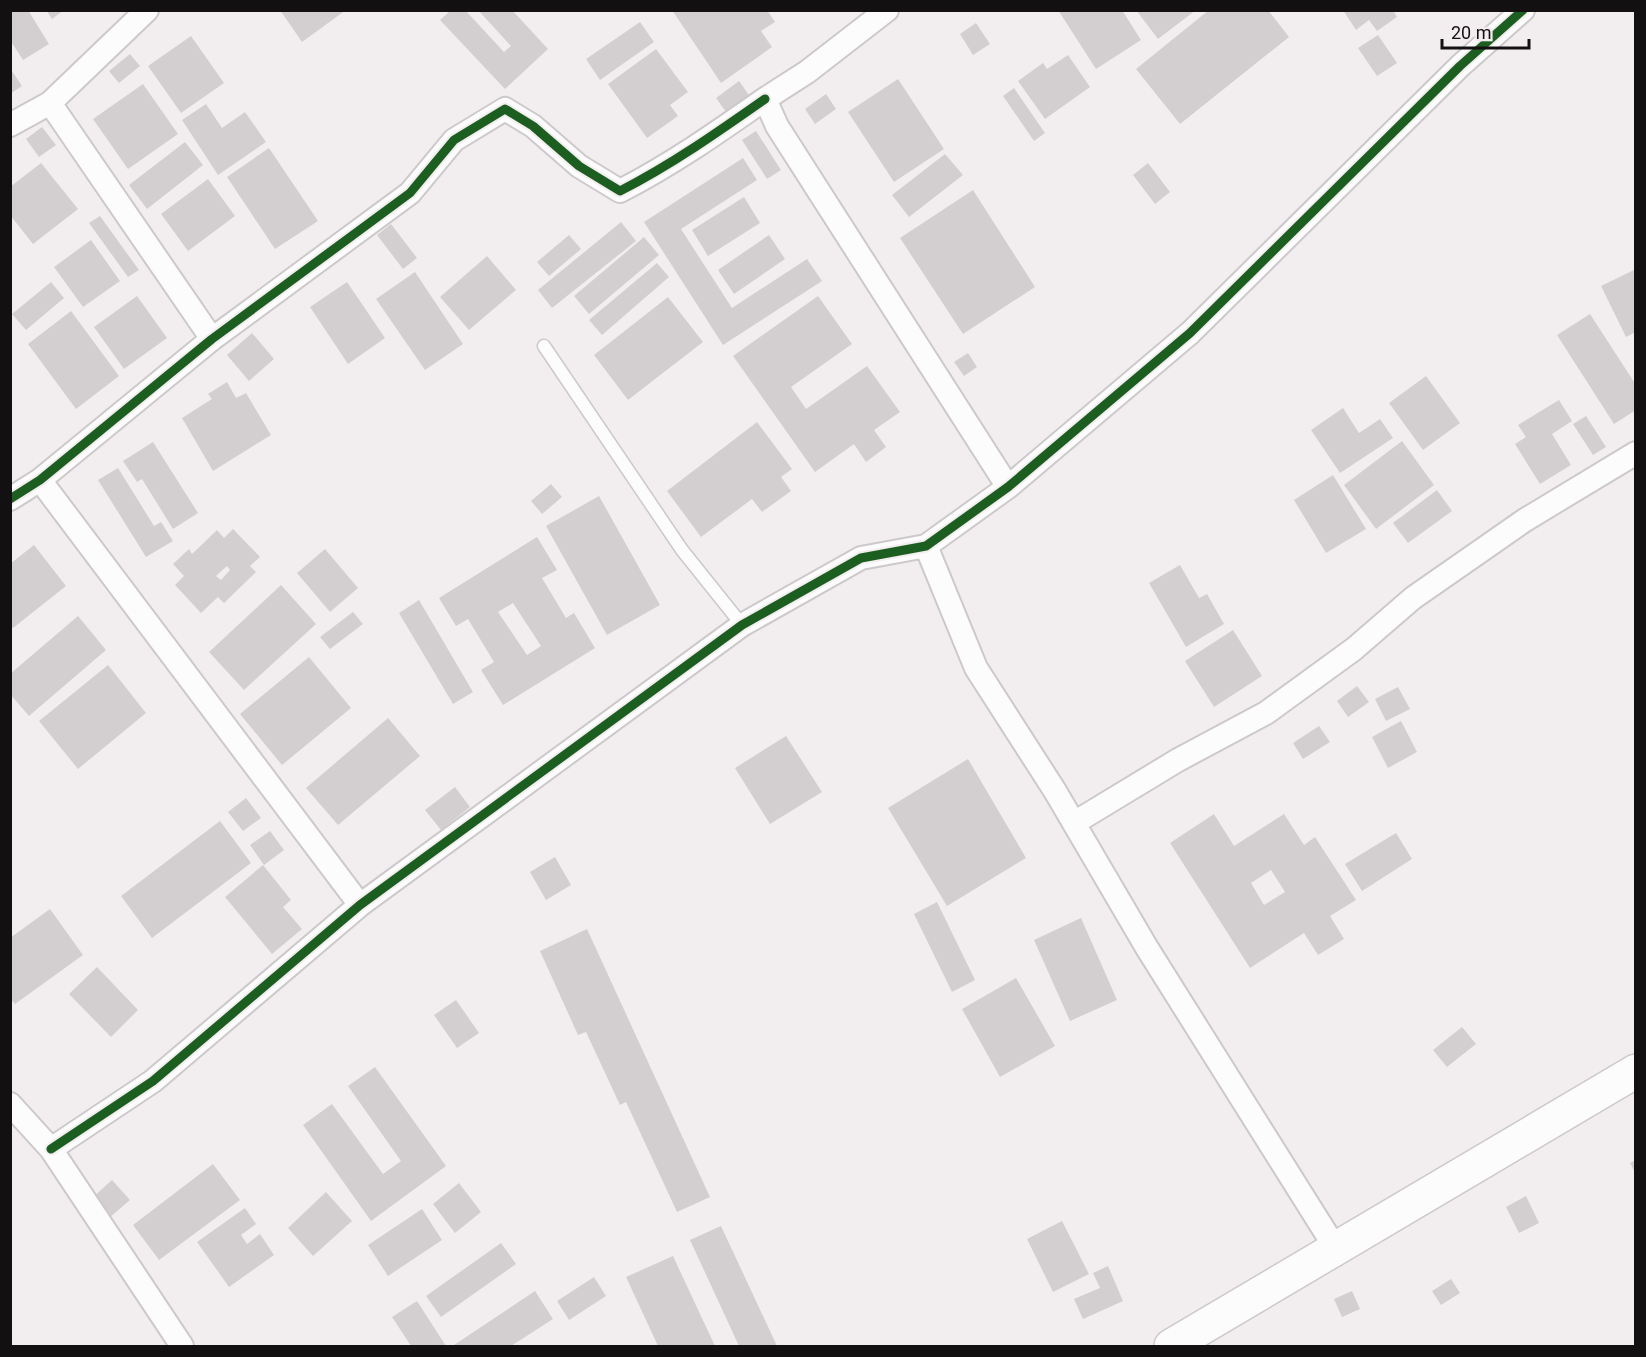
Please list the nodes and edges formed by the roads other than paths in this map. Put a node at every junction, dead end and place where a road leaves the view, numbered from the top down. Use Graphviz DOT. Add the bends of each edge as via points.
graph roads {
  1 [pos="147,10"];
  2 [pos="887,10"];
  3 [pos="1523,10"];
  4 [pos="765,99"];
  5 [pos="50,104"];
  6 [pos="10,125"];
  7 [pos="212,339"];
  8 [pos="544,346"];
  9 [pos="1635,453"];
  10 [pos="40,480"];
  11 [pos="1008,487"];
  12 [pos="10,499"];
  13 [pos="926,546"];
  14 [pos="742,625"];
  15 [pos="1074,823"];
  16 [pos="360,905"];
  17 [pos="1635,1071"];
  18 [pos="10,1104"];
  19 [pos="51,1149"];
  20 [pos="1336,1249"];
  21 [pos="182,1347"];
  22 [pos="1171,1347"];
  1 -- 5 [label="street"];
  2 -- 4 [label="street"];
  3 -- 11 [label="street" via="1460,66 1190,333"];
  4 -- 7 [label="street" via="620,191 579,166 533,126 505,109 454,140 410,193"];
  4 -- 11 [label="street" via="777,126"];
  5 -- 6 [label="street"];
  5 -- 7 [label="street"];
  7 -- 10 [label="street"];
  8 -- 14 [label="lane" via="682,550"];
  9 -- 15 [label="street" via="1525,520 1413,598 1354,649 1266,713"];
  10 -- 12 [label="street"];
  10 -- 16 [label="street"];
  11 -- 13 [label="street"];
  13 -- 14 [label="street" via="861,558"];
  13 -- 15 [label="street" via="976,668"];
  14 -- 16 [label="street"];
  15 -- 20 [label="street"];
  16 -- 19 [label="street" via="153,1081"];
  17 -- 20 [label="main road"];
  18 -- 19 [label="street"];
  19 -- 21 [label="street"];
  20 -- 22 [label="main road"];
}
